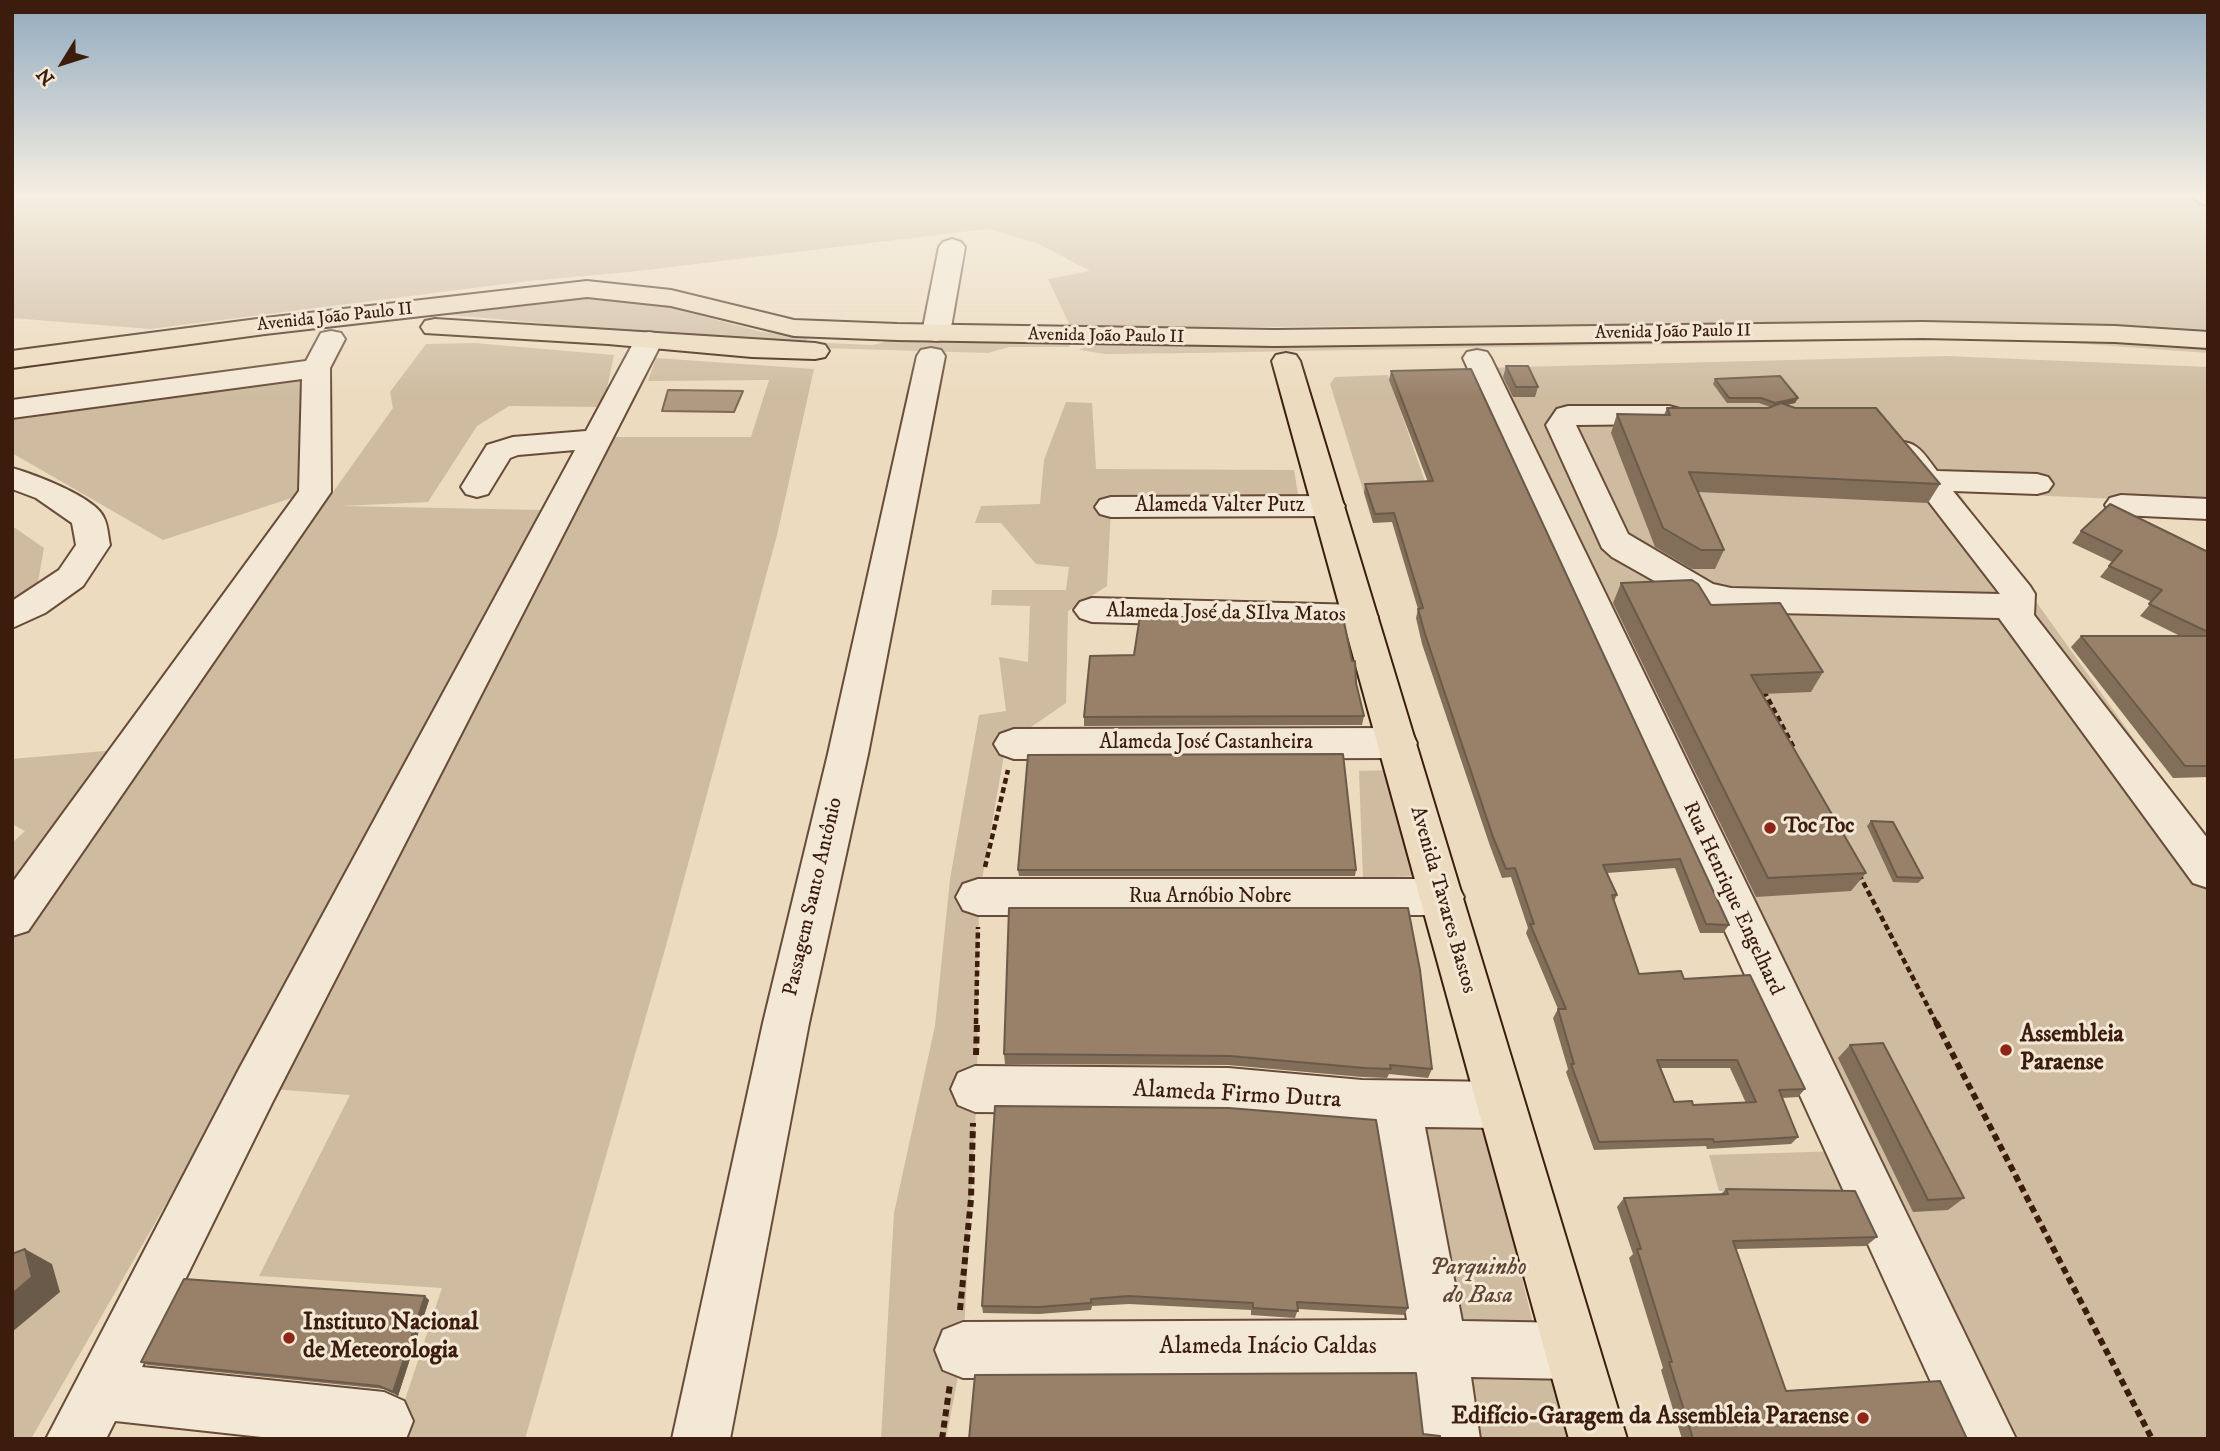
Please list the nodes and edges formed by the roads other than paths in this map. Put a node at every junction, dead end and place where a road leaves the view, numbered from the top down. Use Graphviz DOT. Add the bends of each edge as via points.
graph roads {
  1 [pos="949,262"];
  2 [pos="897,332"];
  3 [pos="1084,337"];
  4 [pos="649,340"];
  5 [pos="2208,340"];
  6 [pos="934,344"];
  7 [pos="814,351"];
  8 [pos="324,353"];
  9 [pos="1004,356"];
  10 [pos="1477,359"];
  11 [pos="2208,359"];
  12 [pos="12,360"];
  13 [pos="1286,361"];
  14 [pos="12,379"];
  15 [pos="12,409"];
  16 [pos="1694,415"];
  17 [pos="1887,430"];
  18 [pos="594,439"];
  19 [pos="12,478"];
  20 [pos="1930,480"];
  21 [pos="2037,484"];
  22 [pos="477,486"];
  23 [pos="2121,505"];
  24 [pos="1329,506"];
  25 [pos="1111,508"];
  26 [pos="2208,509"];
  27 [pos="1092,610"];
  28 [pos="2017,614"];
  29 [pos="12,616"];
  30 [pos="1360,617"];
  31 [pos="1398,743"];
  32 [pos="1014,744"];
  33 [pos="2208,871"];
  34 [pos="978,897"];
  35 [pos="1441,897"];
  36 [pos="12,918"];
  37 [pos="975,1089"];
  38 [pos="1396,1103"];
  39 [pos="1500,1105"];
  40 [pos="958,1348"];
  41 [pos="1439,1348"];
  42 [pos="1572,1351"];
  43 [pos="101,1391"];
  44 [pos="384,1421"];
  45 [pos="75,1439"];
  46 [pos="701,1439"];
  47 [pos="1451,1439"];
  48 [pos="1598,1439"];
  49 [pos="1987,1439"];
  1 -- 6 [label="street, Passagem Santo Antônio"];
  2 -- 6 [label="main road, Avenida João Paulo II"];
  2 -- 7 [label="main road" via="884,340 826,340 816,344"];
  2 -- 12 [label="main road, Avenida João Paulo II" via="794,328 671,298 587,289"];
  3 -- 5 [label="main road, Avenida João Paulo II" via="1923,330"];
  3 -- 6 [label="main road, Avenida João Paulo II"];
  3 -- 9 [label="main road" via="1084,345 1076,349 1017,350"];
  4 -- 7 [label="main road, Avenida João Paulo II"];
  4 -- 8 [label="main road, Avenida João Paulo II" via="448,327"];
  4 -- 18 [label="street"];
  6 -- 7 [label="main road, Avenida João Paulo II"];
  6 -- 9 [label="main road, Avenida João Paulo II"];
  6 -- 46 [label="street, Passagem Santo Antônio" via="848,754 799,958"];
  8 -- 14 [label="main road, Avenida João Paulo II"];
  8 -- 15 [label="street"];
  8 -- 36 [label="street" via="315,492"];
  9 -- 13 [label="main road, Avenida João Paulo II"];
  10 -- 11 [label="main road, Avenida João Paulo II" via="1938,348"];
  10 -- 13 [label="main road, Avenida João Paulo II"];
  10 -- 49 [label="street, Rua Henrique Engelhard"];
  13 -- 24 [label="main road, Avenida Tavares Bastos"];
  16 -- 28 [label="street" via="1568,415 1563,420 1562,431 1614,540 1637,558 1702,593 1731,600 1990,604"];
  17 -- 20 [label="street"];
  18 -- 22 [label="street" via="513,446 498,452"];
  18 -- 43 [label="street"];
  19 -- 29 [label="street" via="47,491 88,517 93,545 71,578"];
  20 -- 21 [label="street"];
  20 -- 28 [label="street" via="2018,594"];
  23 -- 26 [label="street"];
  24 -- 25 [label="street, Alameda Valter Putz"];
  24 -- 30 [label="main road, Avenida Tavares Bastos"];
  27 -- 30 [label="street, Alameda José da SIlva Matos"];
  28 -- 33 [label="street"];
  30 -- 31 [label="main road, Avenida Tavares Bastos"];
  31 -- 32 [label="street, Alameda José Castanheira"];
  31 -- 35 [label="main road, Avenida Tavares Bastos"];
  34 -- 35 [label="street, Rua Arnóbio Nobre"];
  35 -- 39 [label="main road, Avenida Tavares Bastos"];
  37 -- 38 [label="street, Alameda Firmo Dutra" via="1228,1091"];
  38 -- 39 [label="street, Alameda Firmo Dutra"];
  38 -- 41 [label="street"];
  39 -- 42 [label="main road, Avenida Tavares Bastos"];
  40 -- 41 [label="street, Alameda Inácio Caldas"];
  41 -- 42 [label="street, Alameda Inácio Caldas"];
  41 -- 47 [label="street"];
  42 -- 48 [label="main road, Avenida Tavares Bastos"];
  43 -- 44 [label="street"];
  43 -- 45 [label="street"];
}
